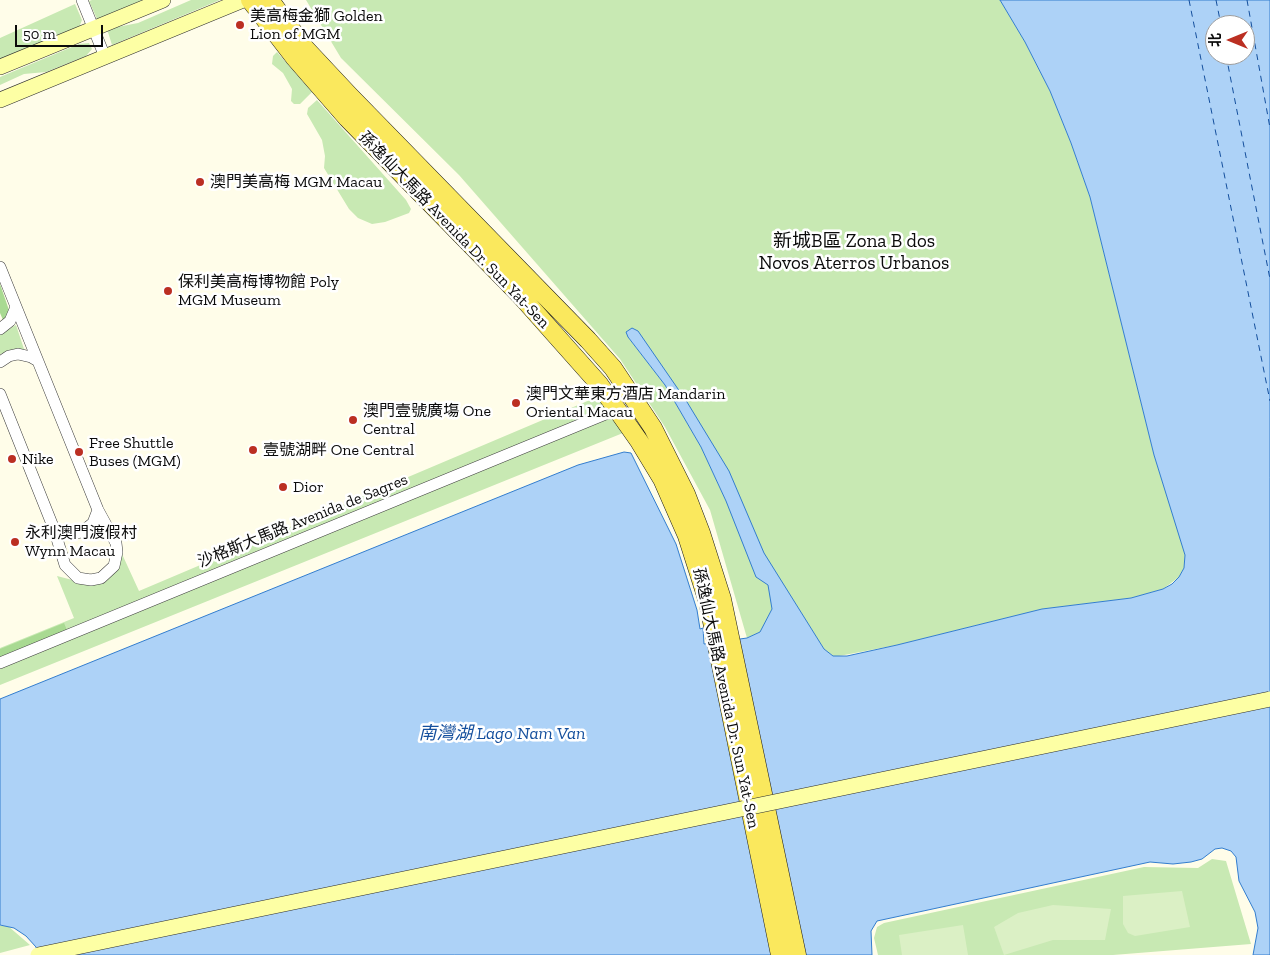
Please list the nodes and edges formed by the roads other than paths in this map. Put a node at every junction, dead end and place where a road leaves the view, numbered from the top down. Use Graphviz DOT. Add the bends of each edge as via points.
graph roads {
  1 [pos="82,0"];
  2 [pos="164,0"];
  3 [pos="243,0"];
  4 [pos="250,0"];
  5 [pos="270,0"];
  6 [pos="94,29"];
  7 [pos="105,57"];
  8 [pos="0,67"];
  9 [pos="0,100"];
  10 [pos="0,267"];
  11 [pos="16,307"];
  12 [pos="0,329"];
  13 [pos="588,340"];
  14 [pos="0,362"];
  15 [pos="38,362"];
  16 [pos="599,384"];
  17 [pos="0,394"];
  18 [pos="618,410"];
  19 [pos="98,510"];
  20 [pos="54,529"];
  21 [pos="722,633"];
  22 [pos="0,663"];
  23 [pos="1270,699"];
  24 [pos="38,955"];
  25 [pos="780,955"];
  26 [pos="796,955"];
  1 -- 6 [label="street"];
  2 -- 6 [label="main road"];
  3 -- 7 [label="main road"];
  4 -- 16 [label="main road, 孫逸仙大馬路 Avenida Dr. Sun Yat-Sen" via="346,118 519,294"];
  5 -- 13 [label="main road, 孫逸仙大馬路 Avenida Dr. Sun Yat-Sen" via="306,48 349,95"];
  6 -- 7 [label="street"];
  6 -- 8 [label="main road"];
  7 -- 9 [label="main road"];
  10 -- 11 [label="street"];
  11 -- 12 [label="street" via="10,320"];
  11 -- 15 [label="street"];
  13 -- 16 [label="main road" via="602,369"];
  13 -- 21 [label="main road, 孫逸仙大馬路 Avenida Dr. Sun Yat-Sen" via="635,399 682,486 712,564"];
  14 -- 15 [label="street" via="18,354"];
  15 -- 19 [label="street"];
  16 -- 18 [label="main road, 孫逸仙大馬路 Avenida Dr. Sun Yat-Sen"];
  17 -- 20 [label="street"];
  18 -- 21 [label="main road, 孫逸仙大馬路 Avenida Dr. Sun Yat-Sen" via="662,479 687,536 708,602"];
  18 -- 22 [label="street, 沙格斯大馬路 Avenida de Sagres"];
  19 -- 20 [label="street" via="93,524 82,532 68,534"];
  19 -- 20 [label="street" via="114,539 117,552 114,566 101,578 82,579 70,572"];
  21 -- 25 [label="main road, 孫逸仙大馬路 Avenida Dr. Sun Yat-Sen"];
  21 -- 26 [label="main road, 孫逸仙大馬路 Avenida Dr. Sun Yat-Sen"];
  23 -- 24 [label="main road, bridge"];
}
